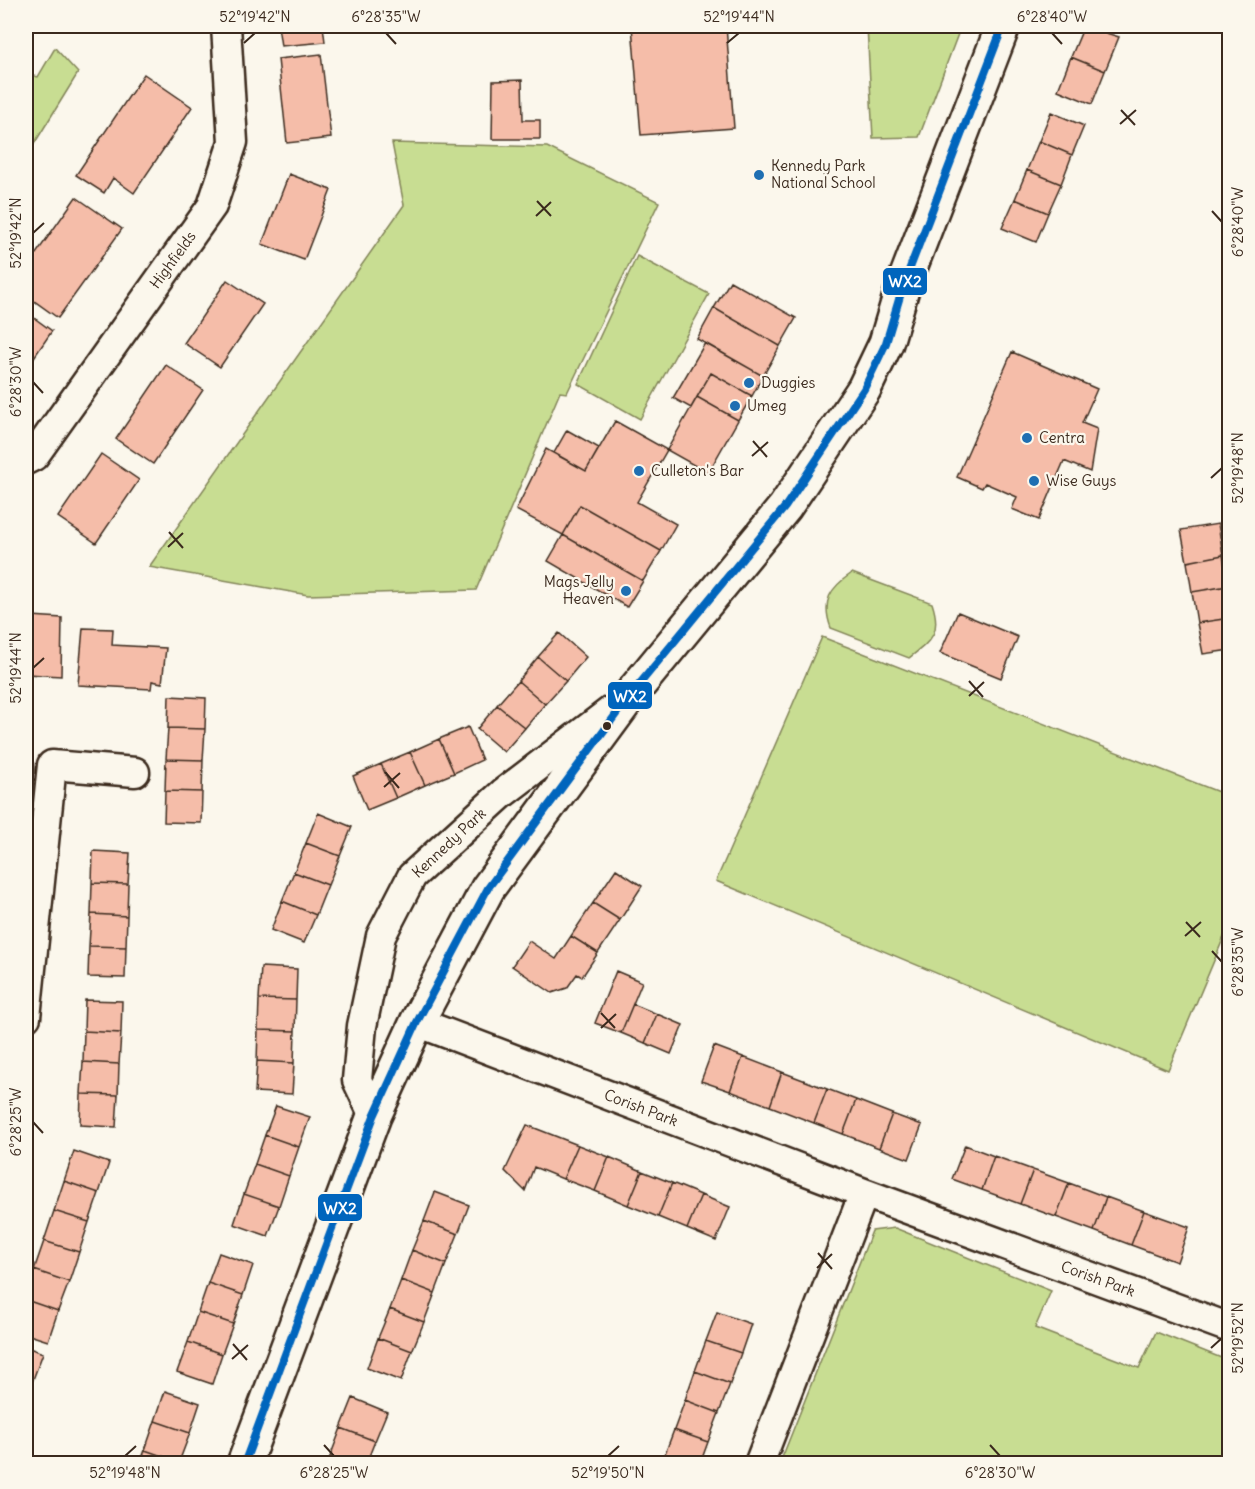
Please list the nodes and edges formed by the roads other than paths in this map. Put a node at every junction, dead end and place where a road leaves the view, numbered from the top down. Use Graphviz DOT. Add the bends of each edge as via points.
graph roads {
  1 [pos="226,26"];
  2 [pos="1003,26"];
  3 [pos="26,460"];
  4 [pos="628,698"];
  5 [pos="135,772"];
  6 [pos="26,1017"];
  7 [pos="417,1022"];
  8 [pos="374,1116"];
  9 [pos="864,1193"];
  10 [pos="1230,1328"];
  11 [pos="244,1464"];
  12 [pos="759,1464"];
  1 -- 3 [label="street, Highfields" via="233,142 212,206 34,456"];
  2 -- 4 [label="street" via="903,286 886,343 864,389 785,507"];
  4 -- 7 [label="street" via="488,888"];
  4 -- 8 [label="street, Kennedy Park" via="503,793 412,876 381,936 362,1026 357,1080"];
  5 -- 6 [label="street" via="52,765"];
  7 -- 8 [label="street"];
  7 -- 9 [label="street, Corish Park"];
  8 -- 11 [label="street"];
  9 -- 10 [label="street, Corish Park"];
  9 -- 12 [label="street"];
}
